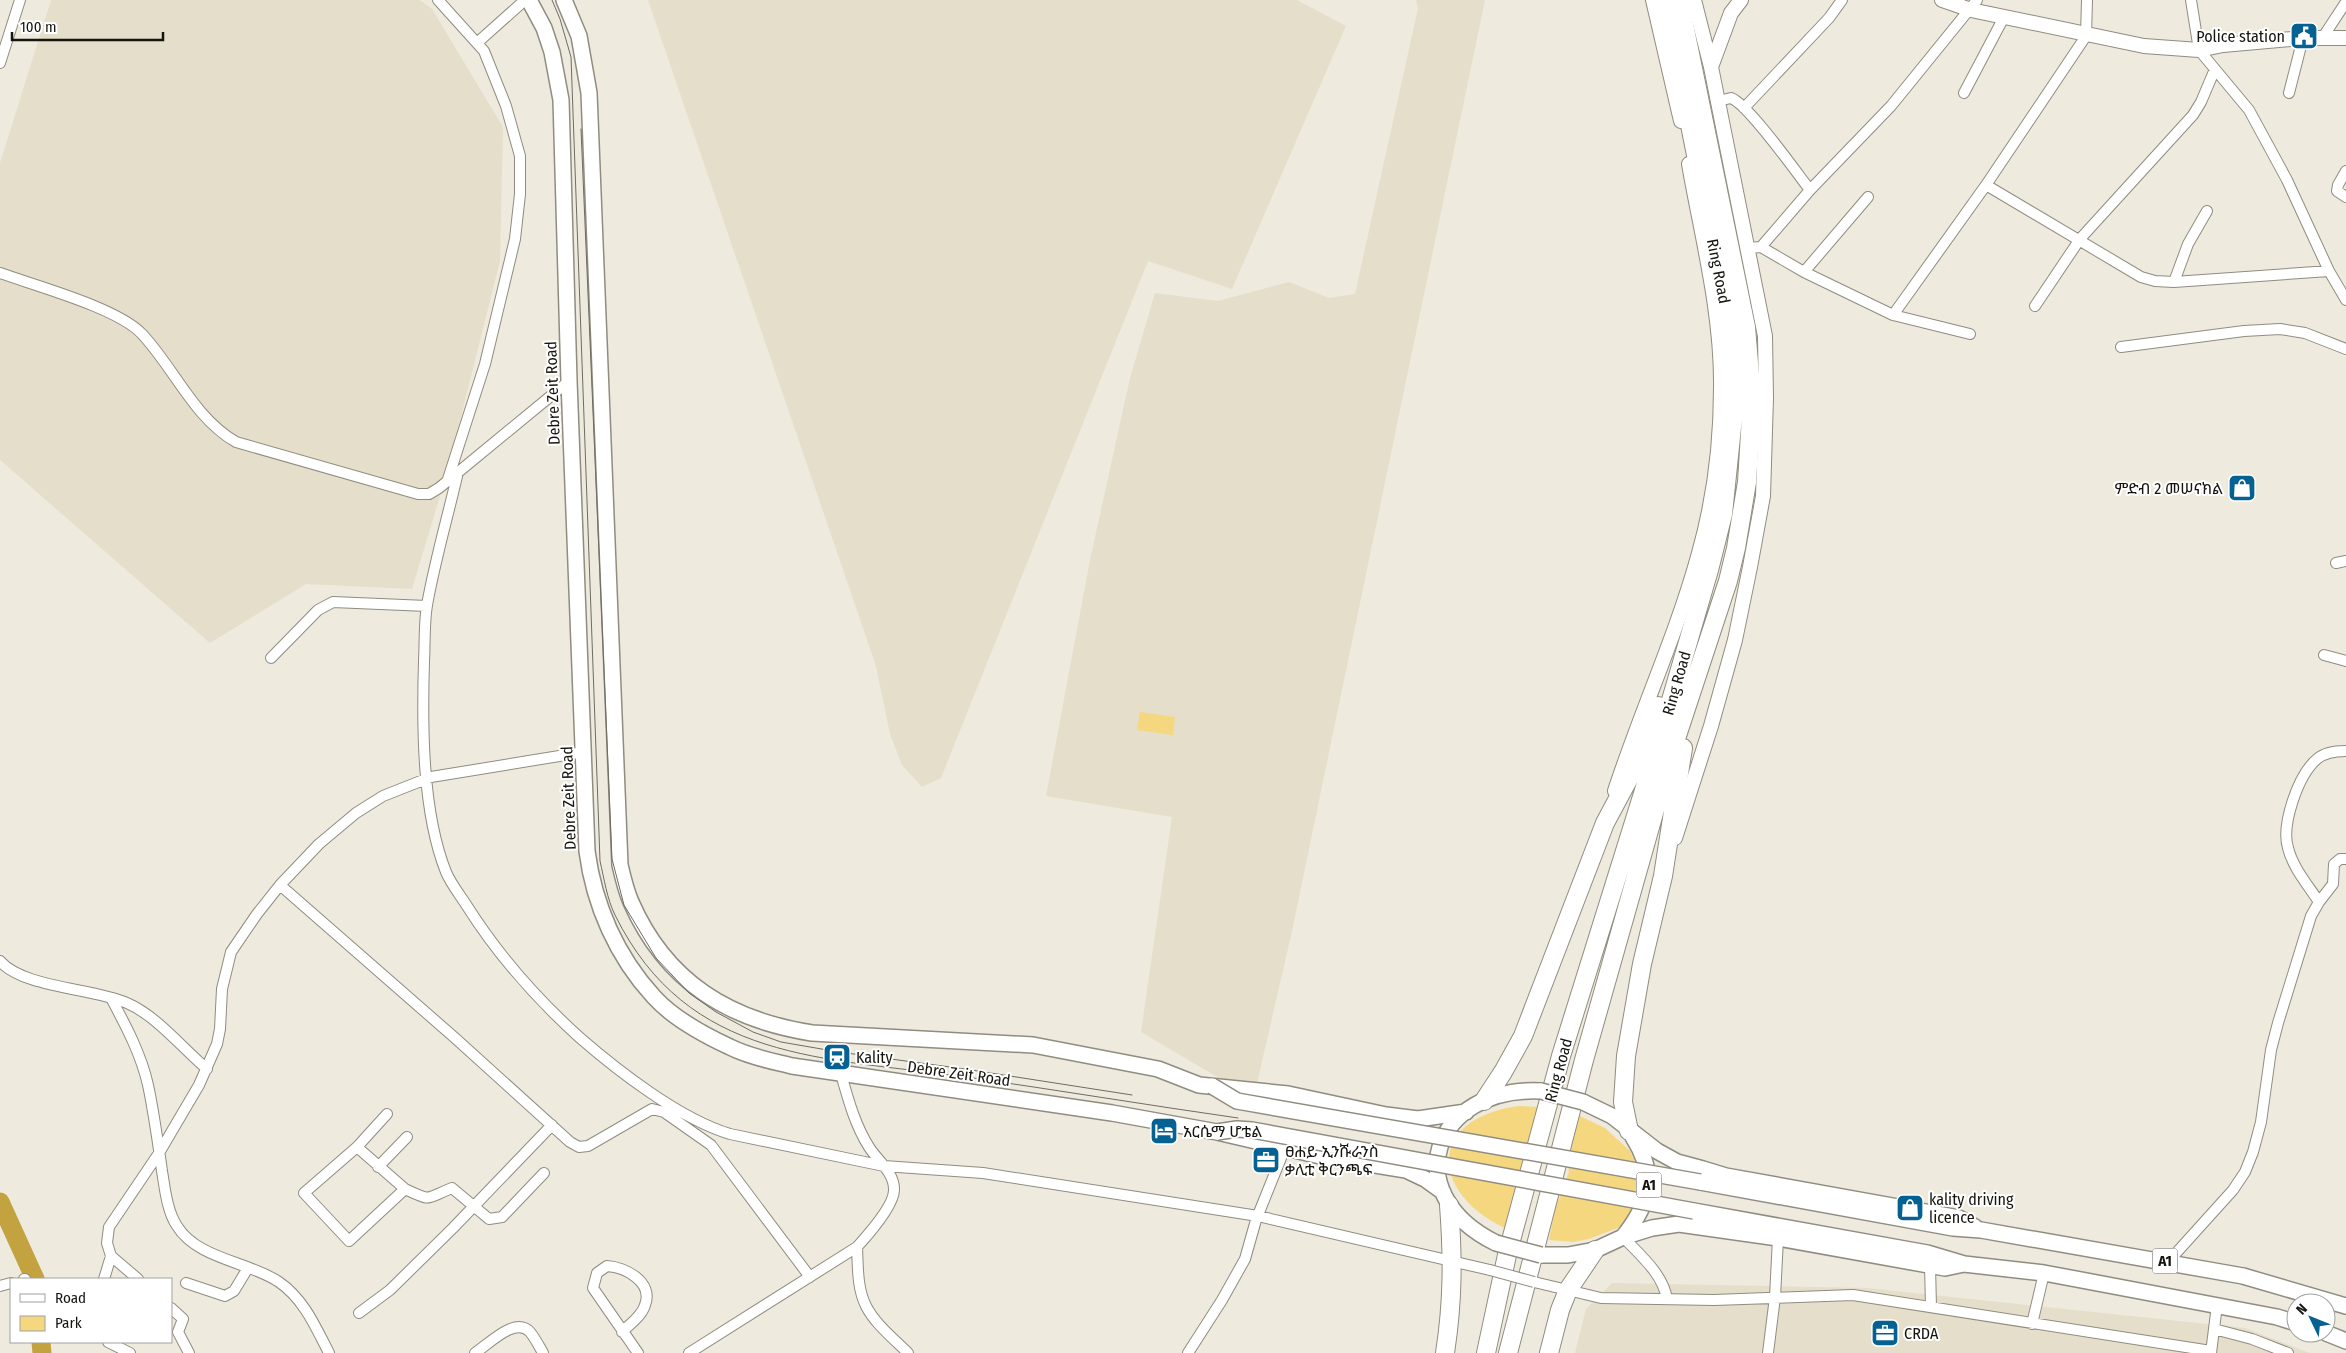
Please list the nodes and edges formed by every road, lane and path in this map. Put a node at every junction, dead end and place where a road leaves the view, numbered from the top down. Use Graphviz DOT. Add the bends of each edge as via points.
graph roads {
  1 [pos="20,0"];
  2 [pos="438,0"];
  3 [pos="525,0"];
  4 [pos="529,0"];
  5 [pos="564,0"];
  6 [pos="1741,0"];
  7 [pos="1842,0"];
  8 [pos="1942,0"];
  9 [pos="2088,0"];
  10 [pos="2191,0"];
  11 [pos="1675,1"];
  12 [pos="2346,2"];
  13 [pos="1974,5"];
  14 [pos="2004,17"];
  15 [pos="2086,36"];
  16 [pos="2323,37"];
  17 [pos="2303,38"];
  18 [pos="2346,38"];
  19 [pos="478,42"];
  20 [pos="2199,50"];
  21 [pos="0,63"];
  22 [pos="1711,67"];
  23 [pos="2215,69"];
  24 [pos="1964,93"];
  25 [pos="2289,93"];
  26 [pos="1718,101"];
  27 [pos="1744,108"];
  28 [pos="2346,170"];
  29 [pos="1986,185"];
  30 [pos="1810,190"];
  31 [pos="1868,197"];
  32 [pos="2346,197"];
  33 [pos="2207,211"];
  34 [pos="2080,239"];
  35 [pos="1755,247"];
  36 [pos="2329,271"];
  37 [pos="1804,272"];
  38 [pos="0,273"];
  39 [pos="2174,282"];
  40 [pos="2346,300"];
  41 [pos="2035,306"];
  42 [pos="1893,315"];
  43 [pos="1970,334"];
  44 [pos="2121,346"];
  45 [pos="2346,349"];
  46 [pos="569,381"];
  47 [pos="458,472"];
  48 [pos="448,480"];
  49 [pos="427,606"];
  50 [pos="1694,623"];
  51 [pos="2324,655"];
  52 [pos="271,658"];
  53 [pos="2346,661"];
  54 [pos="1696,681"];
  55 [pos="2346,751"];
  56 [pos="584,752"];
  57 [pos="426,779"];
  58 [pos="1606,824"];
  59 [pos="2346,859"];
  60 [pos="1663,876"];
  61 [pos="280,885"];
  62 [pos="2319,902"];
  63 [pos="1,964"];
  64 [pos="111,998"];
  65 [pos="207,1069"];
  66 [pos="841,1074"];
  67 [pos="1212,1086"];
  68 [pos="1484,1101"];
  69 [pos="1466,1112"];
  70 [pos="387,1114"];
  71 [pos="552,1125"];
  72 [pos="708,1128"];
  73 [pos="1629,1131"];
  74 [pos="1217,1132"];
  75 [pos="407,1137"];
  76 [pos="711,1145"];
  77 [pos="357,1147"];
  78 [pos="1285,1148"];
  79 [pos="160,1153"];
  80 [pos="884,1166"];
  81 [pos="378,1167"];
  82 [pos="544,1173"];
  83 [pos="405,1189"];
  84 [pos="1446,1198"];
  85 [pos="472,1207"];
  86 [pos="1258,1216"];
  87 [pos="1981,1230"];
  88 [pos="1624,1237"];
  89 [pos="1778,1238"];
  90 [pos="857,1247"];
  91 [pos="1595,1250"];
  92 [pos="111,1256"];
  93 [pos="1453,1262"];
  94 [pos="2168,1262"];
  95 [pos="1964,1264"];
  96 [pos="1930,1265"];
  97 [pos="248,1268"];
  98 [pos="2044,1273"];
  99 [pos="810,1277"];
  100 [pos="104,1278"];
  101 [pos="137,1278"];
  102 [pos="186,1284"];
  103 [pos="1568,1290"];
  104 [pos="1776,1297"];
  105 [pos="1667,1299"];
  106 [pos="2217,1305"];
  107 [pos="2346,1306"];
  108 [pos="1931,1307"];
  109 [pos="172,1309"];
  110 [pos="359,1313"];
  111 [pos="2286,1321"];
  112 [pos="2032,1324"];
  113 [pos="2214,1329"];
  114 [pos="622,1332"];
  115 [pos="110,1343"];
  116 [pos="636,1352"];
  117 [pos="2211,1352"];
  118 [pos="130,1353"];
  119 [pos="189,1353"];
  120 [pos="329,1353"];
  121 [pos="475,1353"];
  122 [pos="543,1353"];
  123 [pos="689,1353"];
  124 [pos="908,1353"];
  125 [pos="1188,1353"];
  126 [pos="1444,1353"];
  127 [pos="1486,1353"];
  128 [pos="1508,1353"];
  129 [pos="1549,1353"];
  130 [pos="1768,1353"];
  131 [pos="2288,1353"];
  1 -- 21 [label="street"];
  2 -- 19 [label="street"];
  3 -- 19 [label="street"];
  4 -- 46 [label="main road, Debre Zeit Road" via="552,52 561,100"];
  5 -- 67 [label="main road, Debre Zeit Road" via="579,36 589,93 616,819 620,865 630,901 641,924 696,989 726,1008 770,1025 812,1033 1033,1045 1158,1069 1199,1085"];
  6 -- 22 [label="street" via="1731,13"];
  7 -- 27 [label="street"];
  8 -- 13 [label="street"];
  9 -- 15 [label="street"];
  10 -- 20 [label="street"];
  11 -- 22 [label="street"];
  11 -- 50 [label="highway, Ring Road" via="1731,330 1735,389 1733,437 1723,514"];
  11 -- 54 [label="highway, Ring Road" via="1746,327 1752,400 1747,482 1736,548"];
  11 -- 58 [label="street" via="1685,138 1719,334 1720,428 1700,551 1634,735"];
  12 -- 16 [label="street"];
  13 -- 14 [label="street"];
  13 -- 30 [label="street" via="1891,106"];
  14 -- 15 [label="street"];
  14 -- 24 [label="street"];
  15 -- 20 [label="street" via="2144,46"];
  15 -- 29 [label="street"];
  16 -- 17 [label="street"];
  16 -- 18 [label="street"];
  17 -- 20 [label="street"];
  17 -- 25 [label="street"];
  19 -- 48 [label="street" via="491,64 518,148 521,166 518,222 485,364"];
  20 -- 23 [label="street"];
  22 -- 26 [label="street"];
  23 -- 34 [label="street" via="2193,116"];
  23 -- 36 [label="street" via="2249,110 2287,180"];
  26 -- 27 [label="street" via="1731,98"];
  26 -- 35 [label="street"];
  27 -- 30 [label="street"];
  28 -- 32 [label="street" via="2337,191"];
  29 -- 34 [label="street"];
  29 -- 42 [label="street"];
  30 -- 35 [label="street"];
  31 -- 37 [label="street"];
  33 -- 39 [label="street" via="2188,244"];
  34 -- 39 [label="street" via="2141,278"];
  34 -- 41 [label="street"];
  35 -- 37 [label="street"];
  35 -- 60 [label="street" via="1765,336 1763,496 1735,640"];
  36 -- 39 [label="street"];
  36 -- 40 [label="street"];
  37 -- 42 [label="street"];
  38 -- 48 [label="street" via="122,318 142,333 216,428 236,442 418,494 429,494"];
  42 -- 43 [label="street"];
  44 -- 45 [label="street" via="2280,329 2305,333"];
  46 -- 47 [label="street"];
  46 -- 56 [label="main road, Debre Zeit Road"];
  47 -- 48 [label="street"];
  47 -- 49 [label="street"];
  49 -- 52 [label="street" via="333,602 318,610"];
  49 -- 57 [label="street" via="424,684"];
  50 -- 58 [label="highway" via="1681,644 1635,767"];
  50 -- 127 [label="highway, Ring Road" via="1561,1056 1507,1255"];
  51 -- 53 [label="street"];
  54 -- 60 [label="highway"];
  54 -- 128 [label="highway, Ring Road" via="1669,760 1584,1060"];
  55 -- 62 [label="street" via="2326,753 2307,771 2298,789 2286,834 2295,865"];
  56 -- 57 [label="street"];
  56 -- 66 [label="main road, Debre Zeit Road" via="587,851 596,897 610,932 635,974 656,998 684,1021 732,1048 792,1066"];
  57 -- 61 [label="street" via="383,796 356,813"];
  57 -- 72 [label="street" via="446,873 482,929 521,980 554,1014 621,1072"];
  58 -- 68 [label="highway" via="1523,1036"];
  59 -- 62 [label="street" via="2334,864 2333,884"];
  60 -- 73 [label="highway" via="1642,964 1626,1056 1624,1102"];
  61 -- 65 [label="street" via="231,952 222,989 220,1029"];
  61 -- 71 [label="street"];
  62 -- 94 [label="street" via="2299,952 2278,1023 2261,1122 2248,1165 2233,1190"];
  63 -- 64 [label="street" via="21,975"];
  64 -- 65 [label="street" via="146,1014"];
  64 -- 79 [label="street" via="132,1036 148,1084"];
  65 -- 79 [label="street"];
  66 -- 74 [label="main road, Debre Zeit Road" via="1112,1113"];
  66 -- 80 [label="street" via="858,1125 868,1146"];
  67 -- 69 [label="main road" via="1288,1094 1418,1119"];
  67 -- 87 [label="main road, bridge" via="1237,1101 1952,1228"];
  68 -- 69 [label="main road"];
  68 -- 73 [label="main road, A1, bridge" via="1526,1090 1541,1091 1583,1102 1612,1116"];
  69 -- 84 [label="main road" via="1444,1132 1438,1150 1438,1176"];
  70 -- 77 [label="street"];
  71 -- 76 [label="street" via="570,1142 579,1147 588,1146 652,1109 664,1112"];
  71 -- 85 [label="street"];
  72 -- 76 [label="street"];
  72 -- 80 [label="street"];
  73 -- 87 [label="main road, A1" via="1677,1162 1703,1170 1960,1218"];
  73 -- 88 [label="main road, A1" via="1642,1151 1649,1188 1643,1208"];
  74 -- 78 [label="main road"];
  74 -- 95 [label="main road, bridge" via="1252,1130 1927,1253"];
  75 -- 81 [label="street"];
  76 -- 99 [label="street"];
  77 -- 81 [label="street"];
  77 -- 83 [label="street" via="304,1193 346,1240 350,1240"];
  78 -- 84 [label="main road" via="1406,1170"];
  78 -- 86 [label="street"];
  79 -- 92 [label="street" via="109,1227 107,1242"];
  79 -- 97 [label="street" via="165,1190 178,1228 210,1252"];
  80 -- 86 [label="street" via="983,1173"];
  80 -- 90 [label="street" via="891,1176 894,1195 877,1224"];
  81 -- 83 [label="street"];
  82 -- 85 [label="street" via="502,1217 489,1219"];
  83 -- 85 [label="street" via="430,1199 452,1188"];
  84 -- 91 [label="main road, A1, bridge" via="1477,1232 1496,1243 1541,1255"];
  84 -- 93 [label="highway"];
  85 -- 110 [label="street" via="390,1290"];
  86 -- 93 [label="street"];
  86 -- 125 [label="street" via="1245,1259"];
  87 -- 94 [label="main road, A1"];
  88 -- 89 [label="main road, A1" via="1680,1224"];
  88 -- 91 [label="main road, A1"];
  88 -- 105 [label="street" via="1656,1274 1665,1288"];
  89 -- 96 [label="main road, A1"];
  89 -- 104 [label="street"];
  90 -- 99 [label="street"];
  90 -- 124 [label="street" via="859,1285 866,1306"];
  91 -- 103 [label="highway"];
  92 -- 100 [label="street"];
  92 -- 101 [label="street"];
  93 -- 103 [label="street, bridge"];
  93 -- 126 [label="highway" via="1452,1298"];
  94 -- 107 [label="main road, A1" via="2243,1276"];
  95 -- 96 [label="main road, A1" via="1945,1268"];
  95 -- 98 [label="main road, A1"];
  96 -- 108 [label="street"];
  97 -- 102 [label="street" via="234,1291 226,1296"];
  97 -- 120 [label="street" via="290,1290 311,1319"];
  98 -- 106 [label="main road, A1"];
  98 -- 112 [label="street"];
  99 -- 123 [label="street"];
  103 -- 105 [label="street" via="1600,1298"];
  103 -- 129 [label="highway"];
  104 -- 105 [label="street"];
  104 -- 108 [label="street" via="1854,1295"];
  104 -- 130 [label="street"];
  106 -- 111 [label="main road, A1"];
  106 -- 113 [label="street"];
  108 -- 112 [label="street"];
  109 -- 119 [label="street" via="183,1319 178,1332"];
  112 -- 117 [label="street"];
  113 -- 117 [label="street"];
  113 -- 131 [label="street" via="2252,1338"];
  114 -- 114 [label="street" via="593,1288 597,1274 607,1266 620,1267 634,1275 642,1283 646,1295 646,1305"];
  114 -- 116 [label="street"];
  115 -- 118 [label="street"];
  121 -- 122 [label="street" via="513,1327 521,1326 531,1333"];
}
